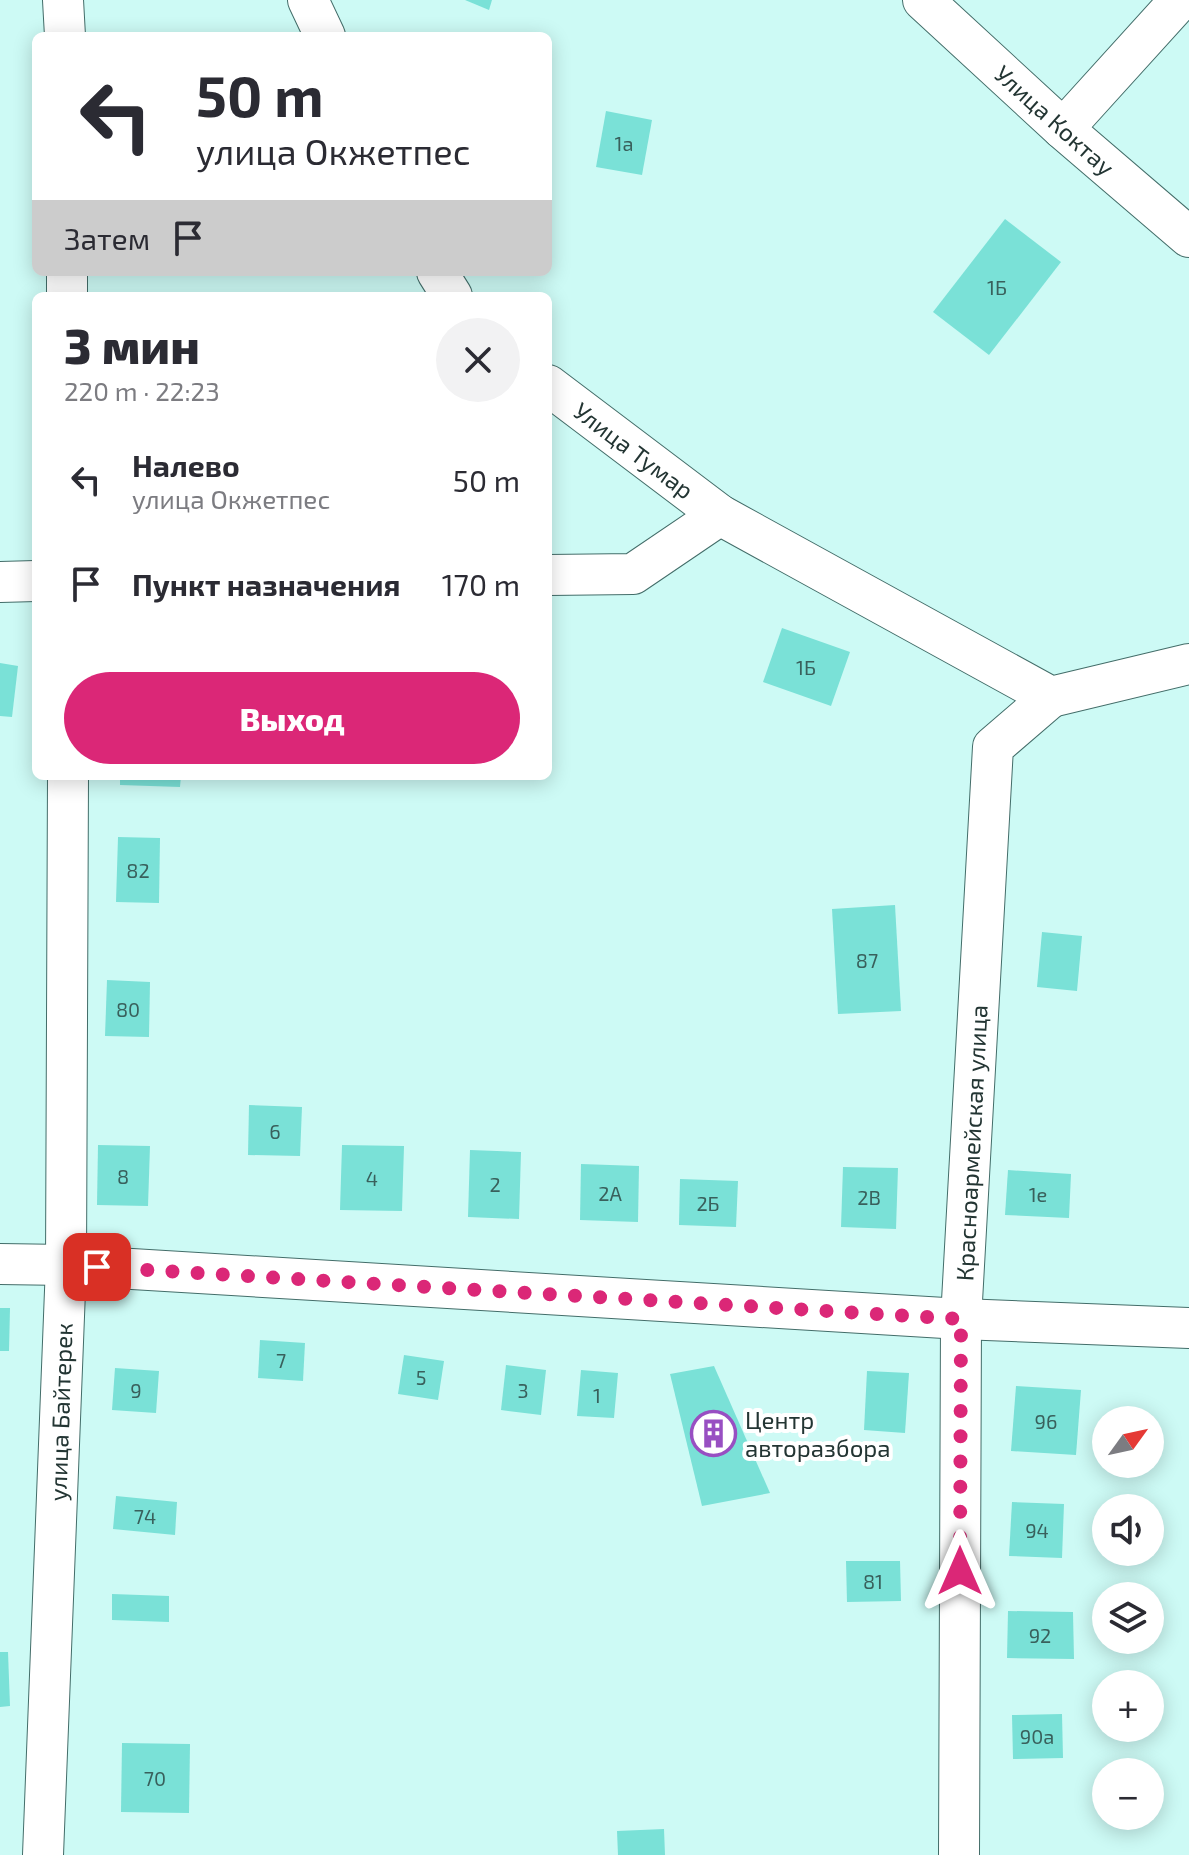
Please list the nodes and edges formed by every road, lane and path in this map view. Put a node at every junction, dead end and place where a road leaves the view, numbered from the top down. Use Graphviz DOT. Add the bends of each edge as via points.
graph roads {
  1 [pos="63,0"];
  2 [pos="308,0"];
  3 [pos="923,0"];
  4 [pos="1180,0"];
  5 [pos="65,32"];
  6 [pos="323,32"];
  7 [pos="1063,129"];
  8 [pos="1189,237"];
  9 [pos="552,388"];
  10 [pos="720,515"];
  11 [pos="552,575"];
  12 [pos="32,581"];
  13 [pos="0,582"];
  14 [pos="1183,670"];
  15 [pos="1051,697"];
  16 [pos="68,780"];
  17 [pos="0,1264"];
  18 [pos="66,1265"];
  19 [pos="961,1319"];
  20 [pos="1189,1328"];
  21 [pos="43,1855"];
  22 [pos="959,1855"];
  1 -- 5 [label="street"];
  2 -- 6 [label="street"];
  3 -- 7 [label="street, Улица Коктау"];
  4 -- 7 [label="street"];
  7 -- 8 [label="street, Улица Коктау"];
  9 -- 10 [label="street, Улица Тумар"];
  10 -- 11 [label="street" via="633,574"];
  10 -- 15 [label="street, Улица Тумар"];
  12 -- 13 [label="street"];
  14 -- 15 [label="street"];
  15 -- 19 [label="street, Красноармейская улица" via="993,747"];
  16 -- 18 [label="street, улица Байтерек"];
  17 -- 18 [label="street"];
  18 -- 19 [label="street"];
  18 -- 21 [label="street, улица Байтерек"];
  19 -- 20 [label="street"];
  19 -- 22 [label="street, Красноармейская улица"];
}
